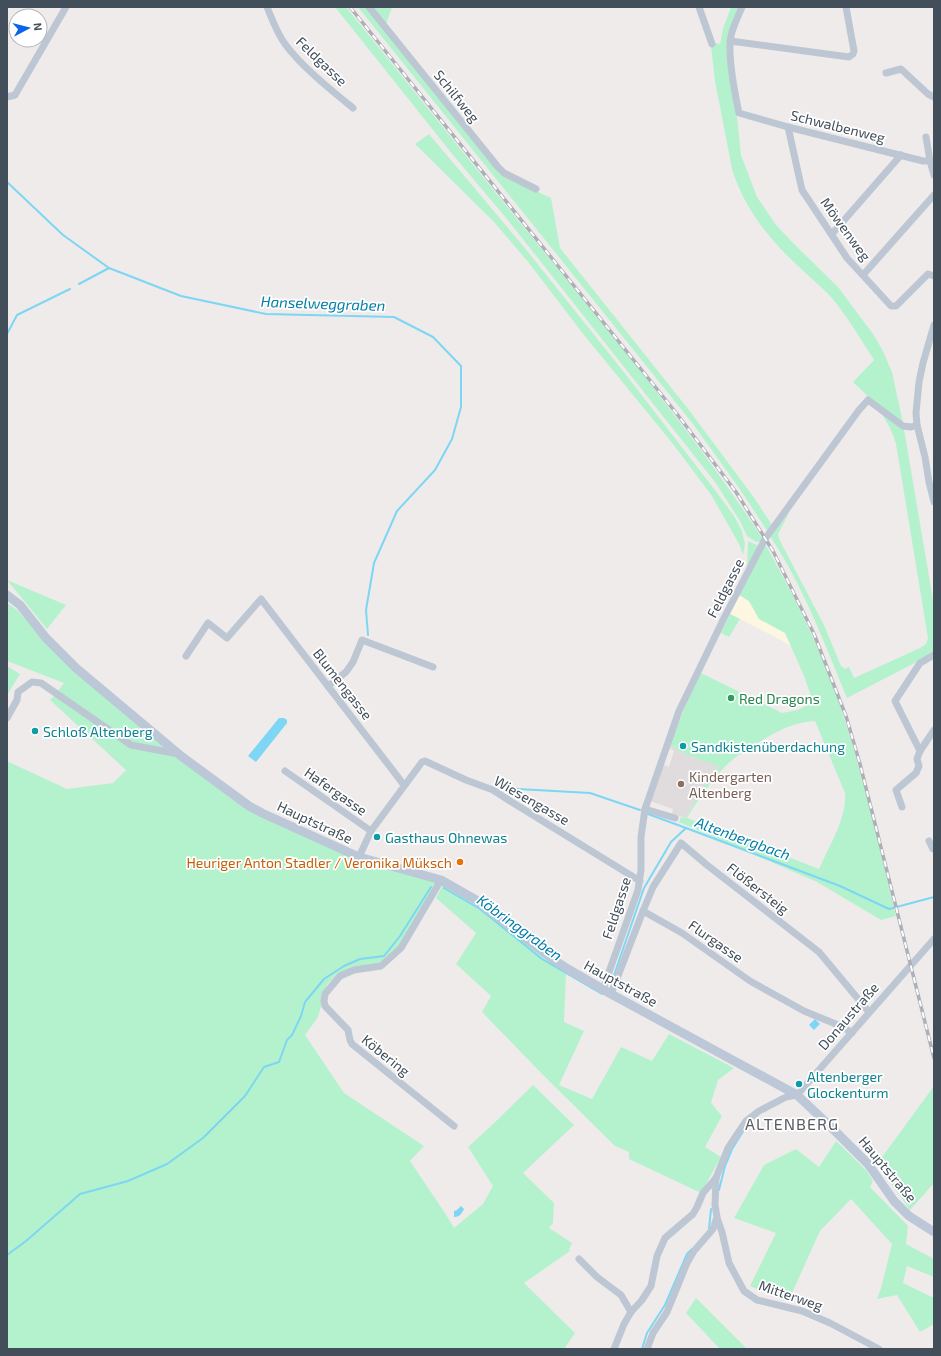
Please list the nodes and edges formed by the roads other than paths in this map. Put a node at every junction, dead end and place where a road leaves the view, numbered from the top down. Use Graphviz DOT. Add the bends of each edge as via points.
graph roads {
  1 [pos="66,7"];
  2 [pos="267,7"];
  3 [pos="369,7"];
  4 [pos="699,7"];
  5 [pos="742,7"];
  6 [pos="846,7"];
  7 [pos="730,41"];
  8 [pos="712,44"];
  9 [pos="886,73"];
  10 [pos="7,97"];
  11 [pos="934,97"];
  12 [pos="353,108"];
  13 [pos="788,127"];
  14 [pos="926,137"];
  15 [pos="901,155"];
  16 [pos="930,162"];
  17 [pos="934,175"];
  18 [pos="536,189"];
  19 [pos="934,195"];
  20 [pos="832,234"];
  21 [pos="863,275"];
  22 [pos="934,276"];
  23 [pos="934,324"];
  24 [pos="917,426"];
  25 [pos="934,502"];
  26 [pos="7,595"];
  27 [pos="934,655"];
  28 [pos="186,656"];
  29 [pos="433,667"];
  30 [pos="328,686"];
  31 [pos="7,718"];
  32 [pos="934,730"];
  33 [pos="920,751"];
  34 [pos="180,755"];
  35 [pos="286,772"];
  36 [pos="404,785"];
  37 [pos="902,807"];
  38 [pos="645,809"];
  39 [pos="675,818"];
  40 [pos="371,831"];
  41 [pos="929,841"];
  42 [pos="934,849"];
  43 [pos="358,857"];
  44 [pos="441,880"];
  45 [pos="640,881"];
  46 [pos="644,911"];
  47 [pos="934,939"];
  48 [pos="607,992"];
  49 [pos="869,1012"];
  50 [pos="852,1033"];
  51 [pos="797,1095"];
  52 [pos="454,1126"];
  53 [pos="716,1178"];
  54 [pos="716,1217"];
  55 [pos="934,1232"];
  56 [pos="579,1259"];
  57 [pos="631,1312"];
  58 [pos="614,1349"];
  59 [pos="647,1349"];
  60 [pos="879,1349"];
  1 -- 10 [label="street" via="15,95"];
  2 -- 12 [label="street, Feldgasse" via="276,29 294,55"];
  3 -- 18 [label="street, Schilfweg" via="498,167 504,173"];
  4 -- 8 [label="street"];
  5 -- 7 [label="street"];
  6 -- 7 [label="street" via="854,51 849,57"];
  7 -- 13 [label="street, Schwalbenweg" via="739,113"];
  9 -- 11 [label="street" via="901,69"];
  13 -- 15 [label="street, Schwalbenweg"];
  13 -- 20 [label="street, Möwenweg" via="802,190"];
  14 -- 16 [label="street"];
  15 -- 16 [label="street, Schwalbenweg"];
  15 -- 20 [label="street"];
  16 -- 17 [label="street"];
  19 -- 21 [label="street"];
  20 -- 21 [label="street, Möwenweg" via="847,258"];
  21 -- 22 [label="street, Möwenweg" via="891,306 896,306 928,274"];
  23 -- 24 [label="street" via="919,382"];
  24 -- 25 [label="street"];
  24 -- 38 [label="street, Feldgasse" via="902,426 868,400 762,545 679,711"];
  26 -- 34 [label="main road, Hauptstraße" via="20,605 46,638 76,668"];
  27 -- 33 [label="street" via="920,663 895,701"];
  28 -- 30 [label="street, Blumengasse" via="208,623 227,638 261,600"];
  29 -- 30 [label="street" via="362,640 346,672"];
  30 -- 36 [label="street, Blumengasse"];
  31 -- 34 [label="street" via="17,700 18,692 32,682 41,683 131,745"];
  32 -- 33 [label="street"];
  33 -- 37 [label="street" via="916,774 896,790"];
  34 -- 43 [label="main road, Hauptstraße" via="249,806"];
  35 -- 40 [label="street, Hafergasse"];
  36 -- 40 [label="street, Wiesengasse"];
  36 -- 45 [label="street, Wiesengasse" via="422,762 425,762 493,790"];
  38 -- 39 [label="street"];
  38 -- 45 [label="street, Feldgasse" via="641,837"];
  40 -- 43 [label="street, Wiesengasse"];
  41 -- 42 [label="street"];
  43 -- 44 [label="main road, Hauptstraße"];
  44 -- 48 [label="main road, Hauptstraße" via="476,900 554,960"];
  44 -- 52 [label="street, Köbering" via="401,948 381,966 354,970 340,976 325,994 324,1001 325,1006 348,1030 352,1044"];
  45 -- 48 [label="street, Feldgasse"];
  46 -- 48 [label="street"];
  46 -- 49 [label="street, Flößersteig" via="653,887 681,843 819,952"];
  46 -- 50 [label="street, Flurgasse" via="682,933 750,981 804,1011"];
  47 -- 49 [label="street, Donaustraße"];
  48 -- 51 [label="main road, Hauptstraße"];
  49 -- 50 [label="street, Donaustraße"];
  50 -- 51 [label="street, Donaustraße"];
  51 -- 53 [label="street" via="773,1103 746,1121 728,1148"];
  51 -- 55 [label="main road, Hauptstraße" via="868,1164 894,1201 909,1216"];
  53 -- 54 [label="street"];
  53 -- 57 [label="street" via="703,1193 693,1214 665,1238 657,1256 651,1286"];
  54 -- 59 [label="street" via="713,1229 687,1263 667,1312 653,1333"];
  54 -- 60 [label="street, Mitterweg" via="729,1263 744,1291 757,1300 802,1310"];
  56 -- 57 [label="street" via="621,1295"];
  57 -- 58 [label="street"];
}
